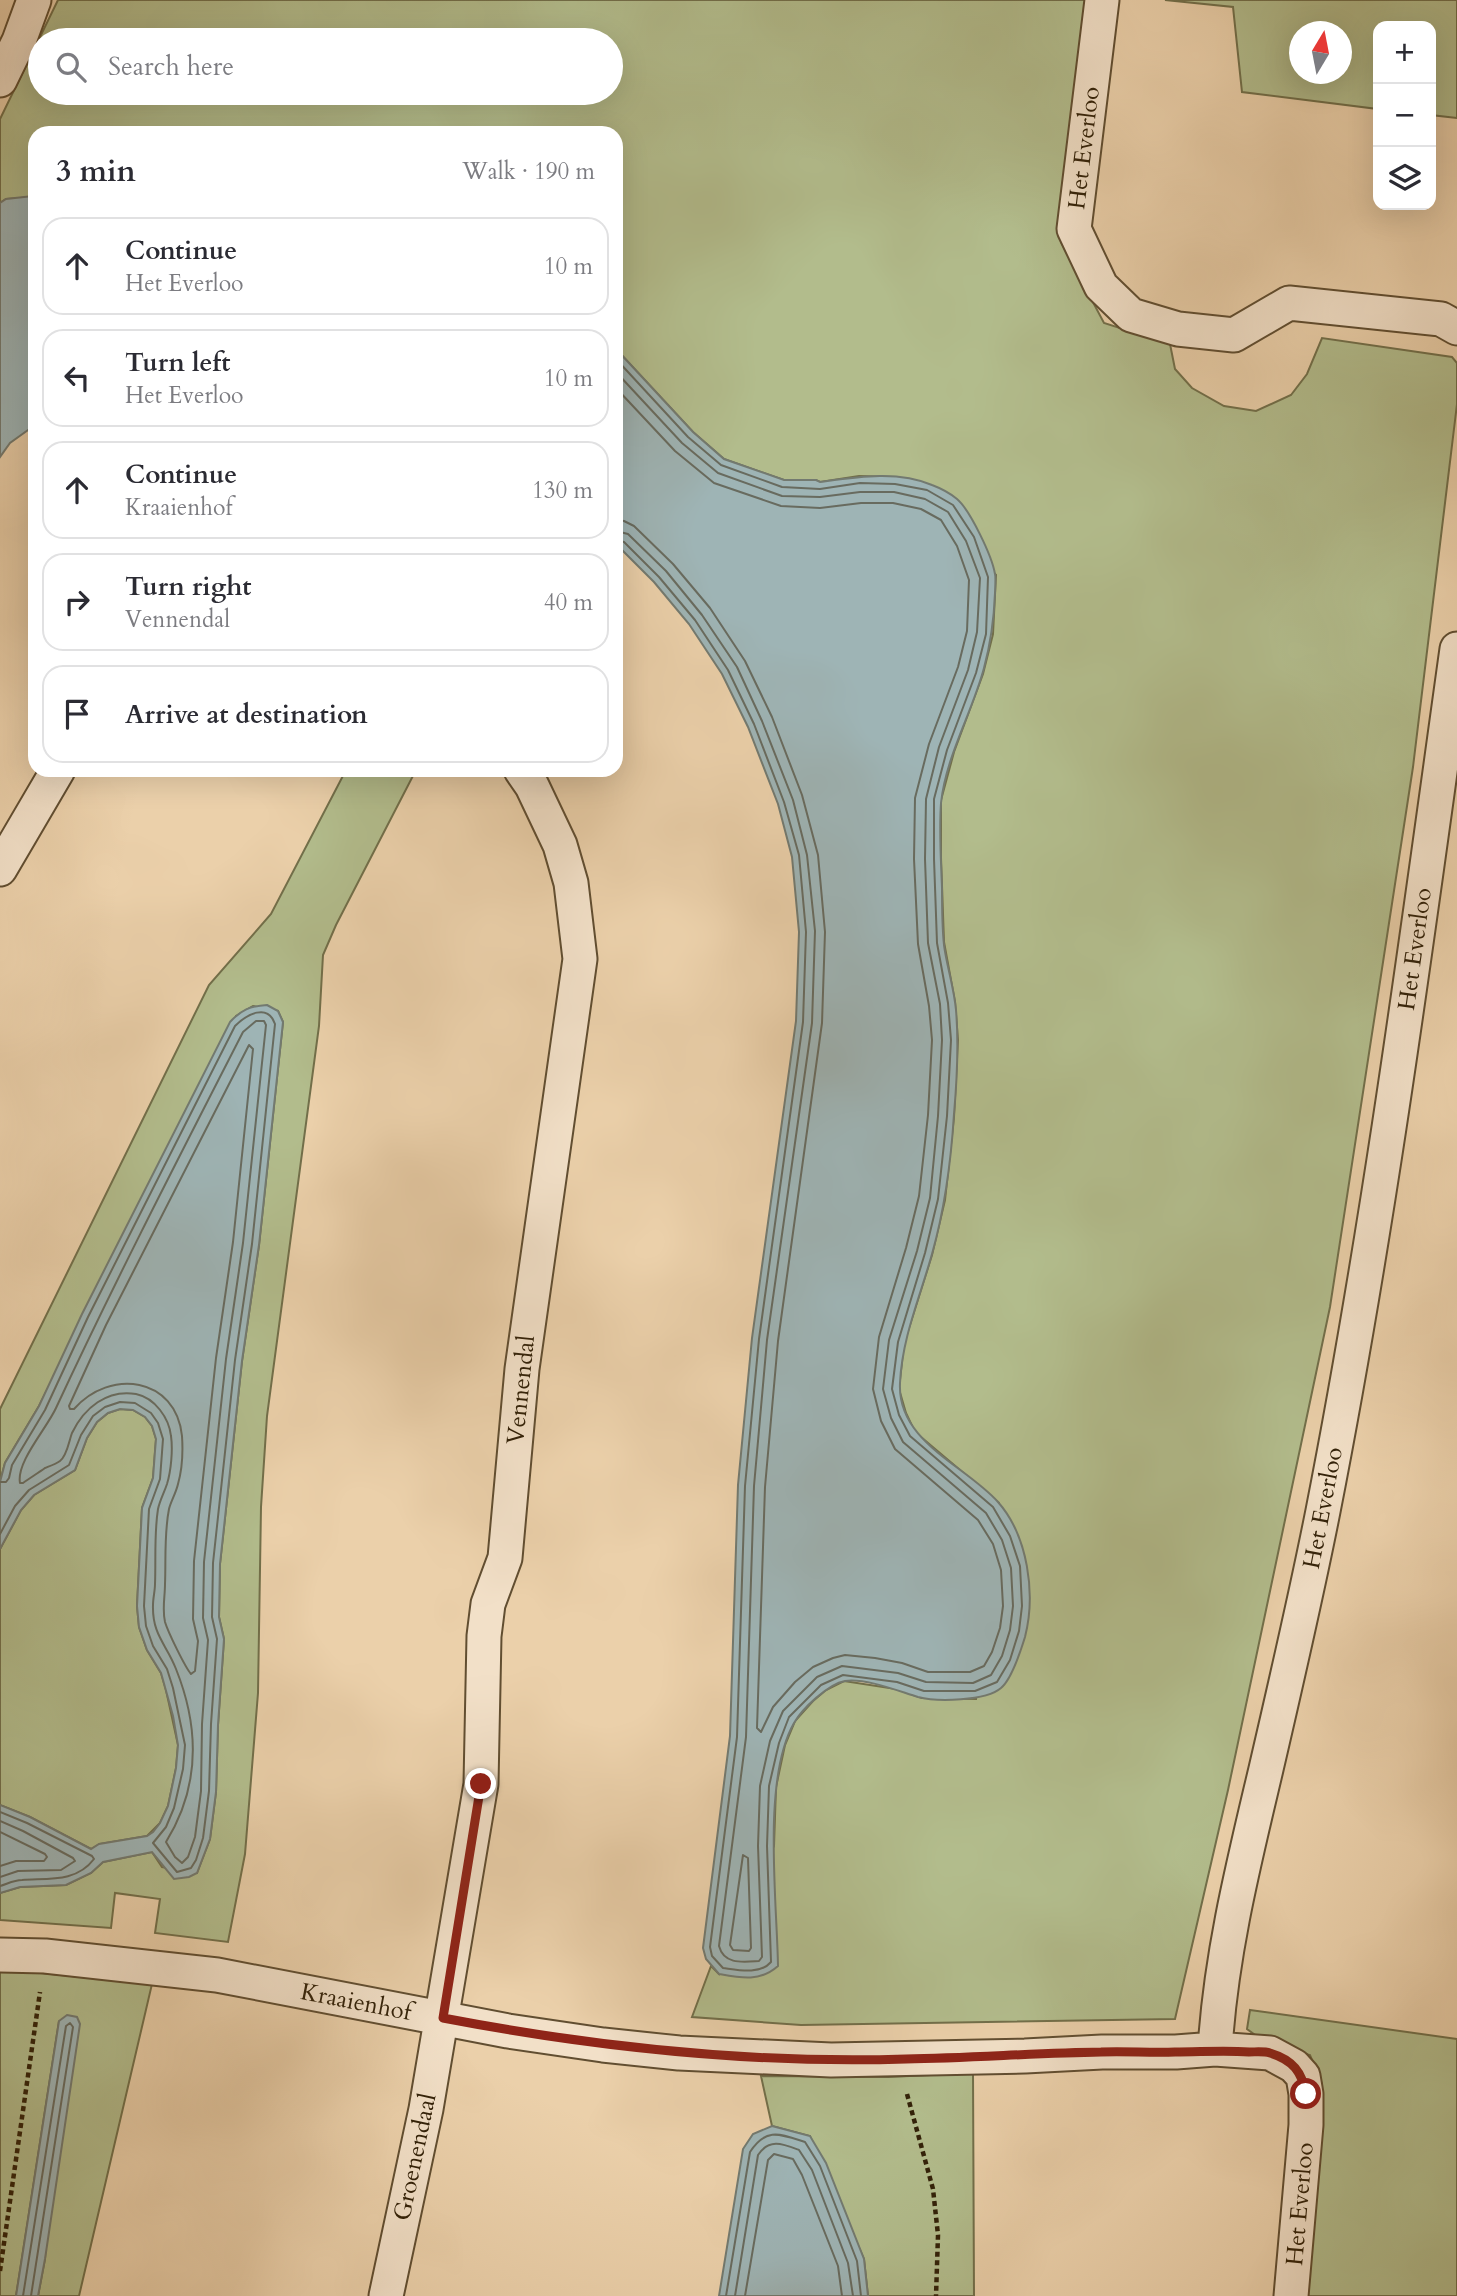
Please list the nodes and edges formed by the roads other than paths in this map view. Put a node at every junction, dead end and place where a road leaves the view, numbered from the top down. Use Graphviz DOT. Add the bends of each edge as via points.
graph roads {
  1 [pos="34,0"];
  2 [pos="1102,0"];
  3 [pos="0,80"];
  4 [pos="1457,328"];
  5 [pos="1457,649"];
  6 [pos="54,777"];
  7 [pos="526,777"];
  8 [pos="0,869"];
  9 [pos="0,1955"];
  10 [pos="443,2018"];
  11 [pos="1214,2049"];
  12 [pos="386,2296"];
  13 [pos="1292,2296"];
  1 -- 3 [label="street"];
  2 -- 4 [label="street, Het Everloo" via="1074,229 1101,286 1131,315 1178,329 1234,335 1289,303 1441,319"];
  5 -- 11 [label="street, Het Everloo" via="1362,1303 1299,1629 1231,1915"];
  6 -- 8 [label="street"];
  7 -- 10 [label="street, Vennendal" via="560,845 571,883 580,959 522,1369 505,1558 488,1604 481,1784"];
  9 -- 10 [label="street, Kraaienhof" via="217,1975"];
  10 -- 11 [label="street, Kraaienhof" via="603,2045 831,2060"];
  10 -- 12 [label="street, Groenendaal"];
  11 -- 13 [label="street, Het Everloo" via="1270,2053 1303,2076 1306,2125"];
}
